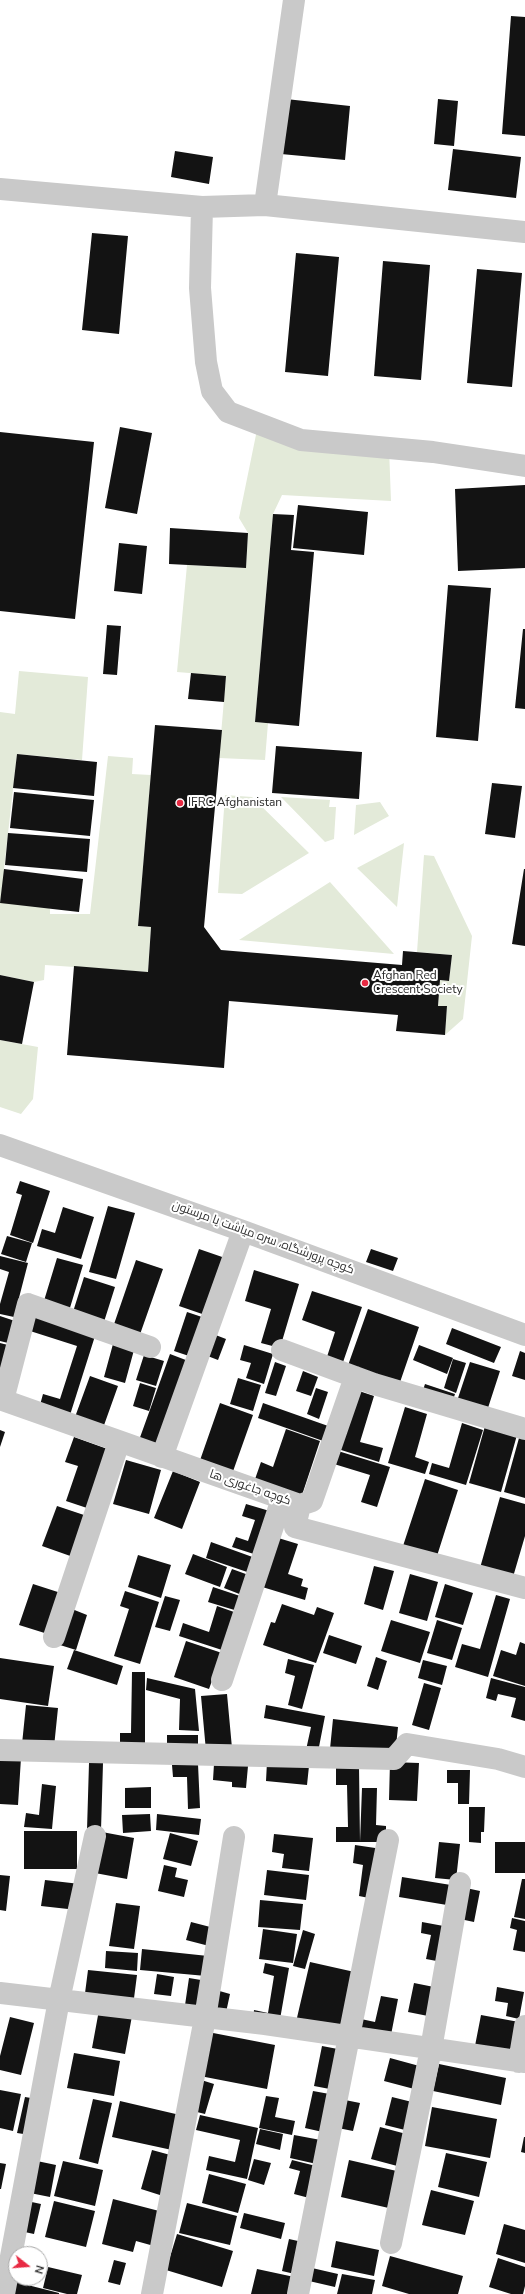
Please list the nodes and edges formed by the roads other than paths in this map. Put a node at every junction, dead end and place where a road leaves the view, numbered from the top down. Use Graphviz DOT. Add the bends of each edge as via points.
graph roads {
  1 [pos="294,0"];
  2 [pos="0,189"];
  3 [pos="266,204"];
  4 [pos="202,207"];
  5 [pos="525,232"];
  6 [pos="525,466"];
  7 [pos="0,1145"];
  8 [pos="243,1231"];
  9 [pos="525,1335"];
  10 [pos="150,1347"];
  11 [pos="282,1350"];
  12 [pos="355,1377"];
  13 [pos="2,1399"];
  14 [pos="525,1429"];
  15 [pos="119,1442"];
  16 [pos="162,1457"];
  17 [pos="291,1502"];
  18 [pos="525,1588"];
  19 [pos="54,1637"];
  20 [pos="222,1680"];
  21 [pos="0,1750"];
  22 [pos="525,1767"];
  23 [pos="95,1836"];
  24 [pos="234,1837"];
  25 [pos="388,1840"];
  26 [pos="460,1883"];
  27 [pos="0,1993"];
  28 [pos="59,2000"];
  29 [pos="205,2018"];
  30 [pos="525,2026"];
  31 [pos="348,2036"];
  32 [pos="432,2049"];
  33 [pos="522,2062"];
  34 [pos="391,2242"];
  35 [pos="4,2294"];
  36 [pos="152,2294"];
  37 [pos="298,2294"];
  1 -- 3 [label="street"];
  2 -- 4 [label="street"];
  3 -- 4 [label="street"];
  3 -- 5 [label="street"];
  4 -- 6 [label="street" via="200,288 206,362 212,391 228,412 301,440 433,452"];
  7 -- 8 [label="street, کوچه پرورشگاه، سره میاشت یا مرستون"];
  8 -- 9 [label="street, کوچه پرورشگاه، سره میاشت یا مرستون"];
  8 -- 16 [label="street"];
  10 -- 13 [label="street" via="28,1304"];
  11 -- 12 [label="street"];
  12 -- 14 [label="street"];
  12 -- 17 [label="street" via="312,1501"];
  13 -- 15 [label="street, کوچه جاغوری ها"];
  15 -- 16 [label="street, کوچه جاغوری ها"];
  15 -- 19 [label="street"];
  16 -- 17 [label="street, کوچه جاغوری ها"];
  17 -- 18 [label="street, کوچه جاغوری ها" via="295,1527"];
  17 -- 20 [label="street"];
  21 -- 22 [label="street" via="394,1759 407,1744"];
  23 -- 28 [label="street"];
  24 -- 29 [label="street"];
  25 -- 31 [label="street"];
  26 -- 32 [label="street"];
  27 -- 28 [label="street"];
  28 -- 29 [label="street"];
  28 -- 35 [label="street"];
  29 -- 31 [label="street"];
  29 -- 36 [label="street"];
  30 -- 33 [label="street"];
  31 -- 32 [label="street"];
  31 -- 37 [label="street"];
  32 -- 33 [label="street"];
  32 -- 34 [label="street"];
}
